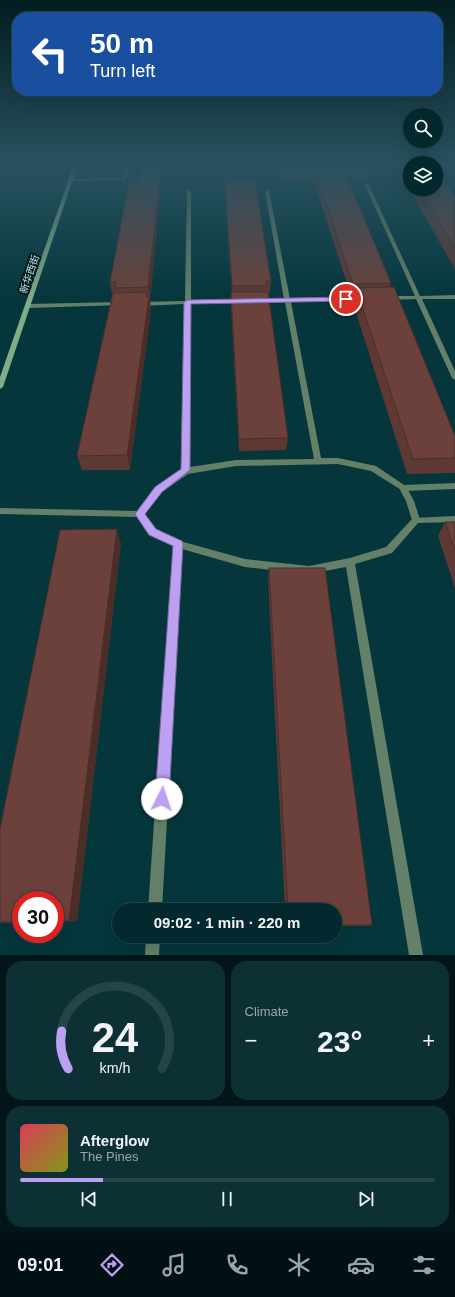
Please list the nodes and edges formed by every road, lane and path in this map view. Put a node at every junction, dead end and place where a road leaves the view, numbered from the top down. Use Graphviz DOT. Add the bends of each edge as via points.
graph roads {
  1 [pos="60,212"];
  2 [pos="189,212"];
  3 [pos="271,212"];
  4 [pos="379,212"];
  5 [pos="455,297"];
  6 [pos="380,298"];
  7 [pos="418,298"];
  8 [pos="372,299"];
  9 [pos="288,300"];
  10 [pos="188,302"];
  11 [pos="125,304"];
  12 [pos="133,304"];
  13 [pos="28,306"];
  14 [pos="455,378"];
  15 [pos="0,386"];
  16 [pos="318,462"];
  17 [pos="186,470"];
  18 [pos="455,486"];
  19 [pos="403,488"];
  20 [pos="0,511"];
  21 [pos="139,514"];
  22 [pos="455,519"];
  23 [pos="416,520"];
  24 [pos="178,544"];
  25 [pos="350,562"];
  26 [pos="155,903"];
  27 [pos="153,943"];
  28 [pos="152,955"];
  29 [pos="416,955"];
  1 -- 13 [label="main road, 新华西街"];
  2 -- 10 [label="street"];
  3 -- 9 [label="street"];
  4 -- 7 [label="street"];
  5 -- 7 [label="street"];
  6 -- 7 [label="street"];
  7 -- 14 [label="street"];
  8 -- 9 [label="street"];
  9 -- 10 [label="street"];
  9 -- 16 [label="street"];
  10 -- 12 [label="street"];
  10 -- 17 [label="street"];
  11 -- 13 [label="street"];
  13 -- 15 [label="main road, 新华西街"];
  16 -- 17 [label="street" via="236,462"];
  16 -- 19 [label="street" via="338,461 372,468"];
  17 -- 21 [label="street" via="158,490"];
  18 -- 19 [label="street"];
  19 -- 23 [label="street"];
  20 -- 21 [label="street"];
  21 -- 24 [label="street" via="153,532"];
  22 -- 23 [label="street"];
  23 -- 25 [label="street" via="389,550"];
  24 -- 25 [label="street" via="245,563 309,570"];
  24 -- 26 [label="street"];
  25 -- 29 [label="street"];
  27 -- 28 [label="street"];
}
